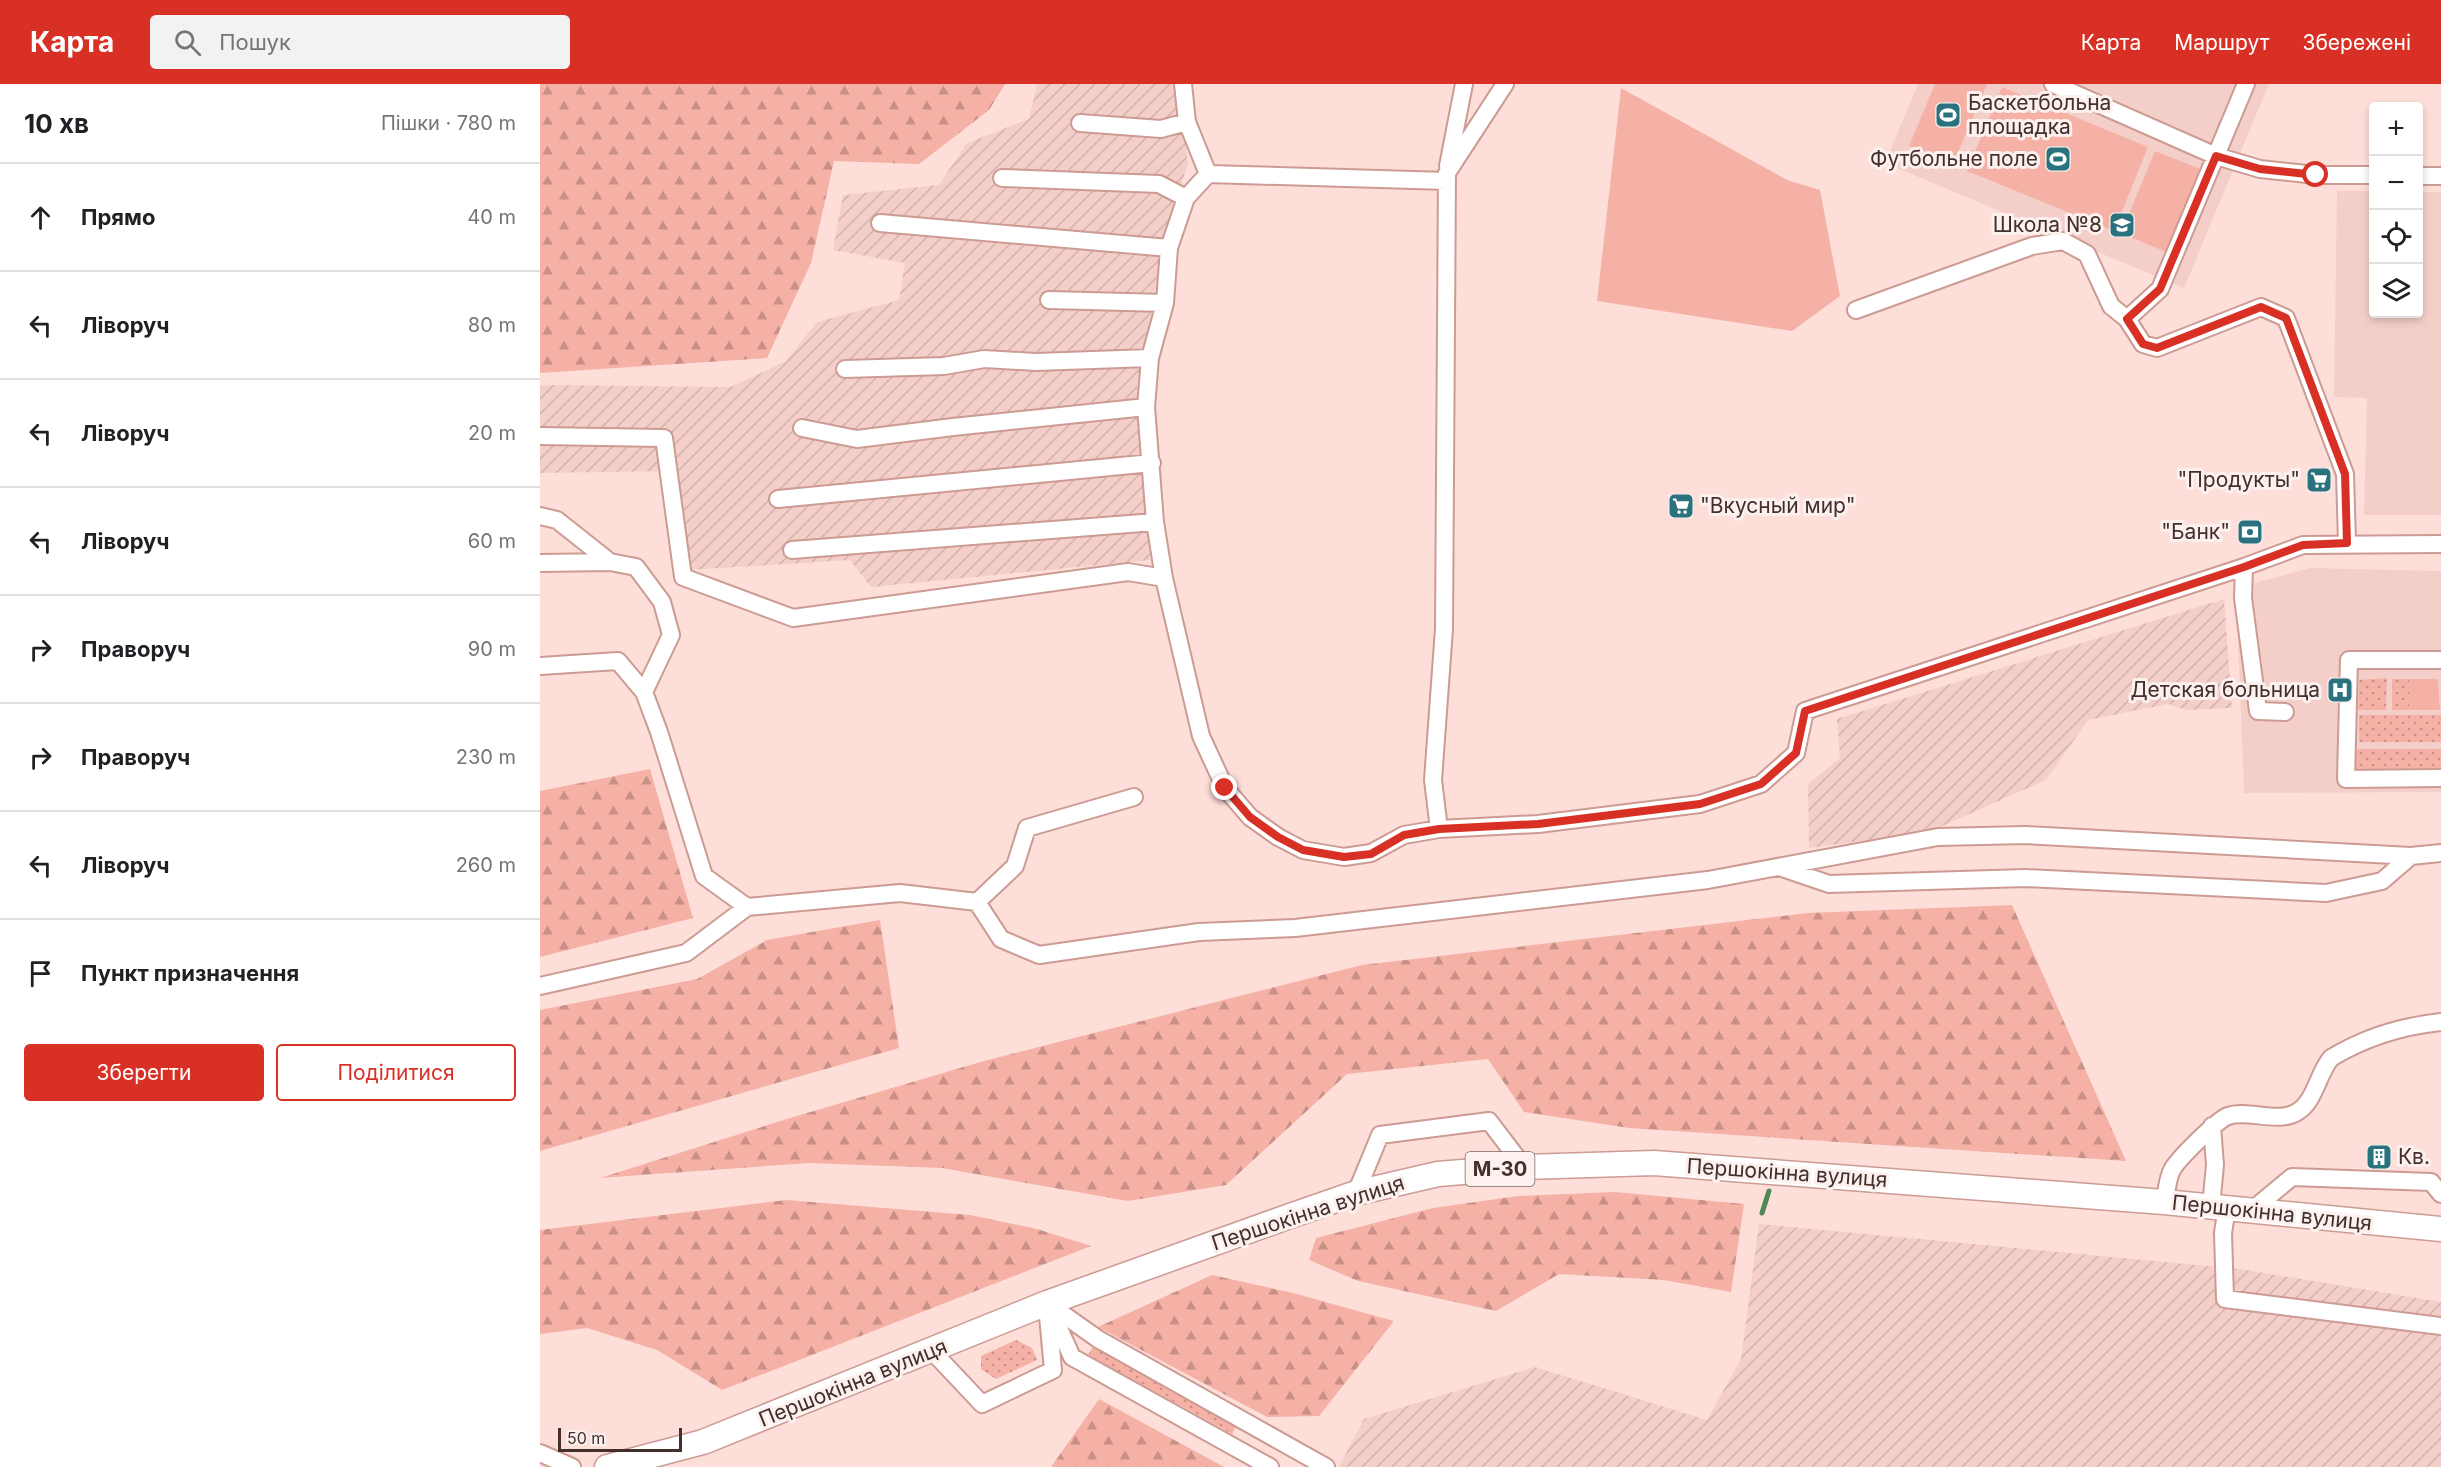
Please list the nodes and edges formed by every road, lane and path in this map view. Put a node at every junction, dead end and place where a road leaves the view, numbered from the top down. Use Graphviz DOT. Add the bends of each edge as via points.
graph roads {
  1 [pos="1183,84"];
  2 [pos="1464,84"];
  3 [pos="1505,84"];
  4 [pos="2053,84"];
  5 [pos="2246,84"];
  6 [pos="1187,122"];
  7 [pos="1080,123"];
  8 [pos="2216,156"];
  9 [pos="1209,174"];
  10 [pos="2369,176"];
  11 [pos="2423,176"];
  12 [pos="2441,176"];
  13 [pos="1447,177"];
  14 [pos="1002,178"];
  15 [pos="1186,198"];
  16 [pos="880,223"];
  17 [pos="1169,248"];
  18 [pos="1049,300"];
  19 [pos="1165,303"];
  20 [pos="1856,310"];
  21 [pos="2127,319"];
  22 [pos="1150,358"];
  23 [pos="845,369"];
  24 [pos="1146,407"];
  25 [pos="802,428"];
  26 [pos="540,436"];
  27 [pos="1152,463"];
  28 [pos="778,499"];
  29 [pos="540,516"];
  30 [pos="1155,522"];
  31 [pos="2347,543"];
  32 [pos="2441,544"];
  33 [pos="792,550"];
  34 [pos="610,562"];
  35 [pos="540,563"];
  36 [pos="2244,567"];
  37 [pos="1164,578"];
  38 [pos="2441,660"];
  39 [pos="540,666"];
  40 [pos="644,692"];
  41 [pos="2285,712"];
  42 [pos="2441,778"];
  43 [pos="1134,797"];
  44 [pos="1439,829"];
  45 [pos="2441,853"];
  46 [pos="2411,856"];
  47 [pos="1778,866"];
  48 [pos="977,902"];
  49 [pos="747,907"];
  50 [pos="540,986"];
  51 [pos="2441,1022"];
  52 [pos="2212,1126"];
  53 [pos="1524,1167"];
  54 [pos="1356,1193"];
  55 [pos="2441,1194"];
  56 [pos="2164,1202"];
  57 [pos="2219,1207"];
  58 [pos="2251,1211"];
  59 [pos="2441,1229"];
  60 [pos="1047,1303"];
  61 [pos="2441,1326"];
  62 [pos="932,1352"];
  63 [pos="1259,1431"];
  64 [pos="540,1453"];
  65 [pos="1243,1461"];
  66 [pos="572,1467"];
  67 [pos="607,1467"];
  68 [pos="1270,1467"];
  69 [pos="1326,1467"];
  1 -- 6 [label="street"];
  2 -- 13 [label="street"];
  3 -- 13 [label="street"];
  4 -- 8 [label="street"];
  5 -- 8 [label="street"];
  6 -- 7 [label="street" via="1161,129"];
  6 -- 9 [label="street"];
  8 -- 10 [label="street" via="2260,169"];
  8 -- 21 [label="street" via="2160,289"];
  9 -- 13 [label="street"];
  9 -- 15 [label="street"];
  11 -- 12 [label="street"];
  13 -- 44 [label="street" via="1444,628 1433,780"];
  14 -- 15 [label="street" via="1159,184"];
  15 -- 17 [label="street"];
  16 -- 17 [label="street"];
  17 -- 19 [label="street"];
  18 -- 19 [label="street"];
  19 -- 22 [label="street"];
  20 -- 21 [label="street" via="2032,246 2063,241 2087,254 2111,306"];
  21 -- 31 [label="street" via="2143,344 2157,348 2261,307 2286,318 2345,474"];
  22 -- 23 [label="street" via="1036,362 984,359 944,366"];
  22 -- 24 [label="street"];
  24 -- 25 [label="street" via="857,439"];
  24 -- 27 [label="street"];
  26 -- 37 [label="street" via="664,438 683,577 793,618 1128,572"];
  27 -- 28 [label="street"];
  27 -- 30 [label="street"];
  29 -- 34 [label="street" via="557,520"];
  30 -- 33 [label="street"];
  30 -- 37 [label="street"];
  31 -- 32 [label="street"];
  31 -- 36 [label="street" via="2303,545"];
  34 -- 35 [label="street"];
  34 -- 40 [label="street" via="636,567 662,602 671,635"];
  36 -- 41 [label="street" via="2243,598 2258,711"];
  36 -- 44 [label="street" via="1805,711 1796,753 1761,784 1700,804 1538,824"];
  37 -- 44 [label="street" via="1201,736 1225,788 1250,817 1303,850 1344,857 1371,854 1404,835"];
  38 -- 42 [label="street" via="2349,660 2346,779"];
  39 -- 40 [label="street" via="618,661"];
  40 -- 49 [label="street" via="704,876"];
  43 -- 48 [label="street" via="1027,828 1015,866"];
  45 -- 46 [label="street"];
  46 -- 47 [label="street" via="2025,835 1938,837"];
  46 -- 47 [label="street" via="2382,881 2326,893 2025,878 1829,884"];
  47 -- 48 [label="street" via="1708,880 1295,928 1199,932 1039,955 1000,939"];
  48 -- 49 [label="street" via="900,893"];
  49 -- 50 [label="street" via="686,953"];
  51 -- 52 [label="street" via="2388,1033 2331,1058 2306,1105 2296,1113 2229,1115"];
  52 -- 56 [label="street" via="2171,1170"];
  52 -- 57 [label="street"];
  53 -- 54 [label="highway, Першокінна вулиця / М-30" via="1438,1174"];
  53 -- 54 [label="street" via="1489,1121 1380,1135"];
  53 -- 56 [label="highway, Першокінна вулиця / М-30" via="1654,1163"];
  54 -- 60 [label="highway, Першокінна вулиця / М-30"];
  55 -- 58 [label="street" via="2431,1182 2292,1177"];
  56 -- 57 [label="highway, Першокінна вулиця / М-30"];
  57 -- 58 [label="highway, Першокінна вулиця / М-30"];
  57 -- 61 [label="street" via="2224,1299"];
  58 -- 59 [label="highway, Першокінна вулиця / М-30"];
  60 -- 62 [label="highway, Першокінна вулиця / М-30"];
  60 -- 62 [label="street" via="1053,1370 982,1404"];
  60 -- 63 [label="street" via="1098,1339"];
  60 -- 65 [label="street" via="1072,1357"];
  62 -- 67 [label="highway, Першокінна вулиця / М-30" via="703,1442"];
  63 -- 65 [label="street"];
  63 -- 69 [label="street"];
  64 -- 66 [label="street"];
  65 -- 68 [label="street"];
}
